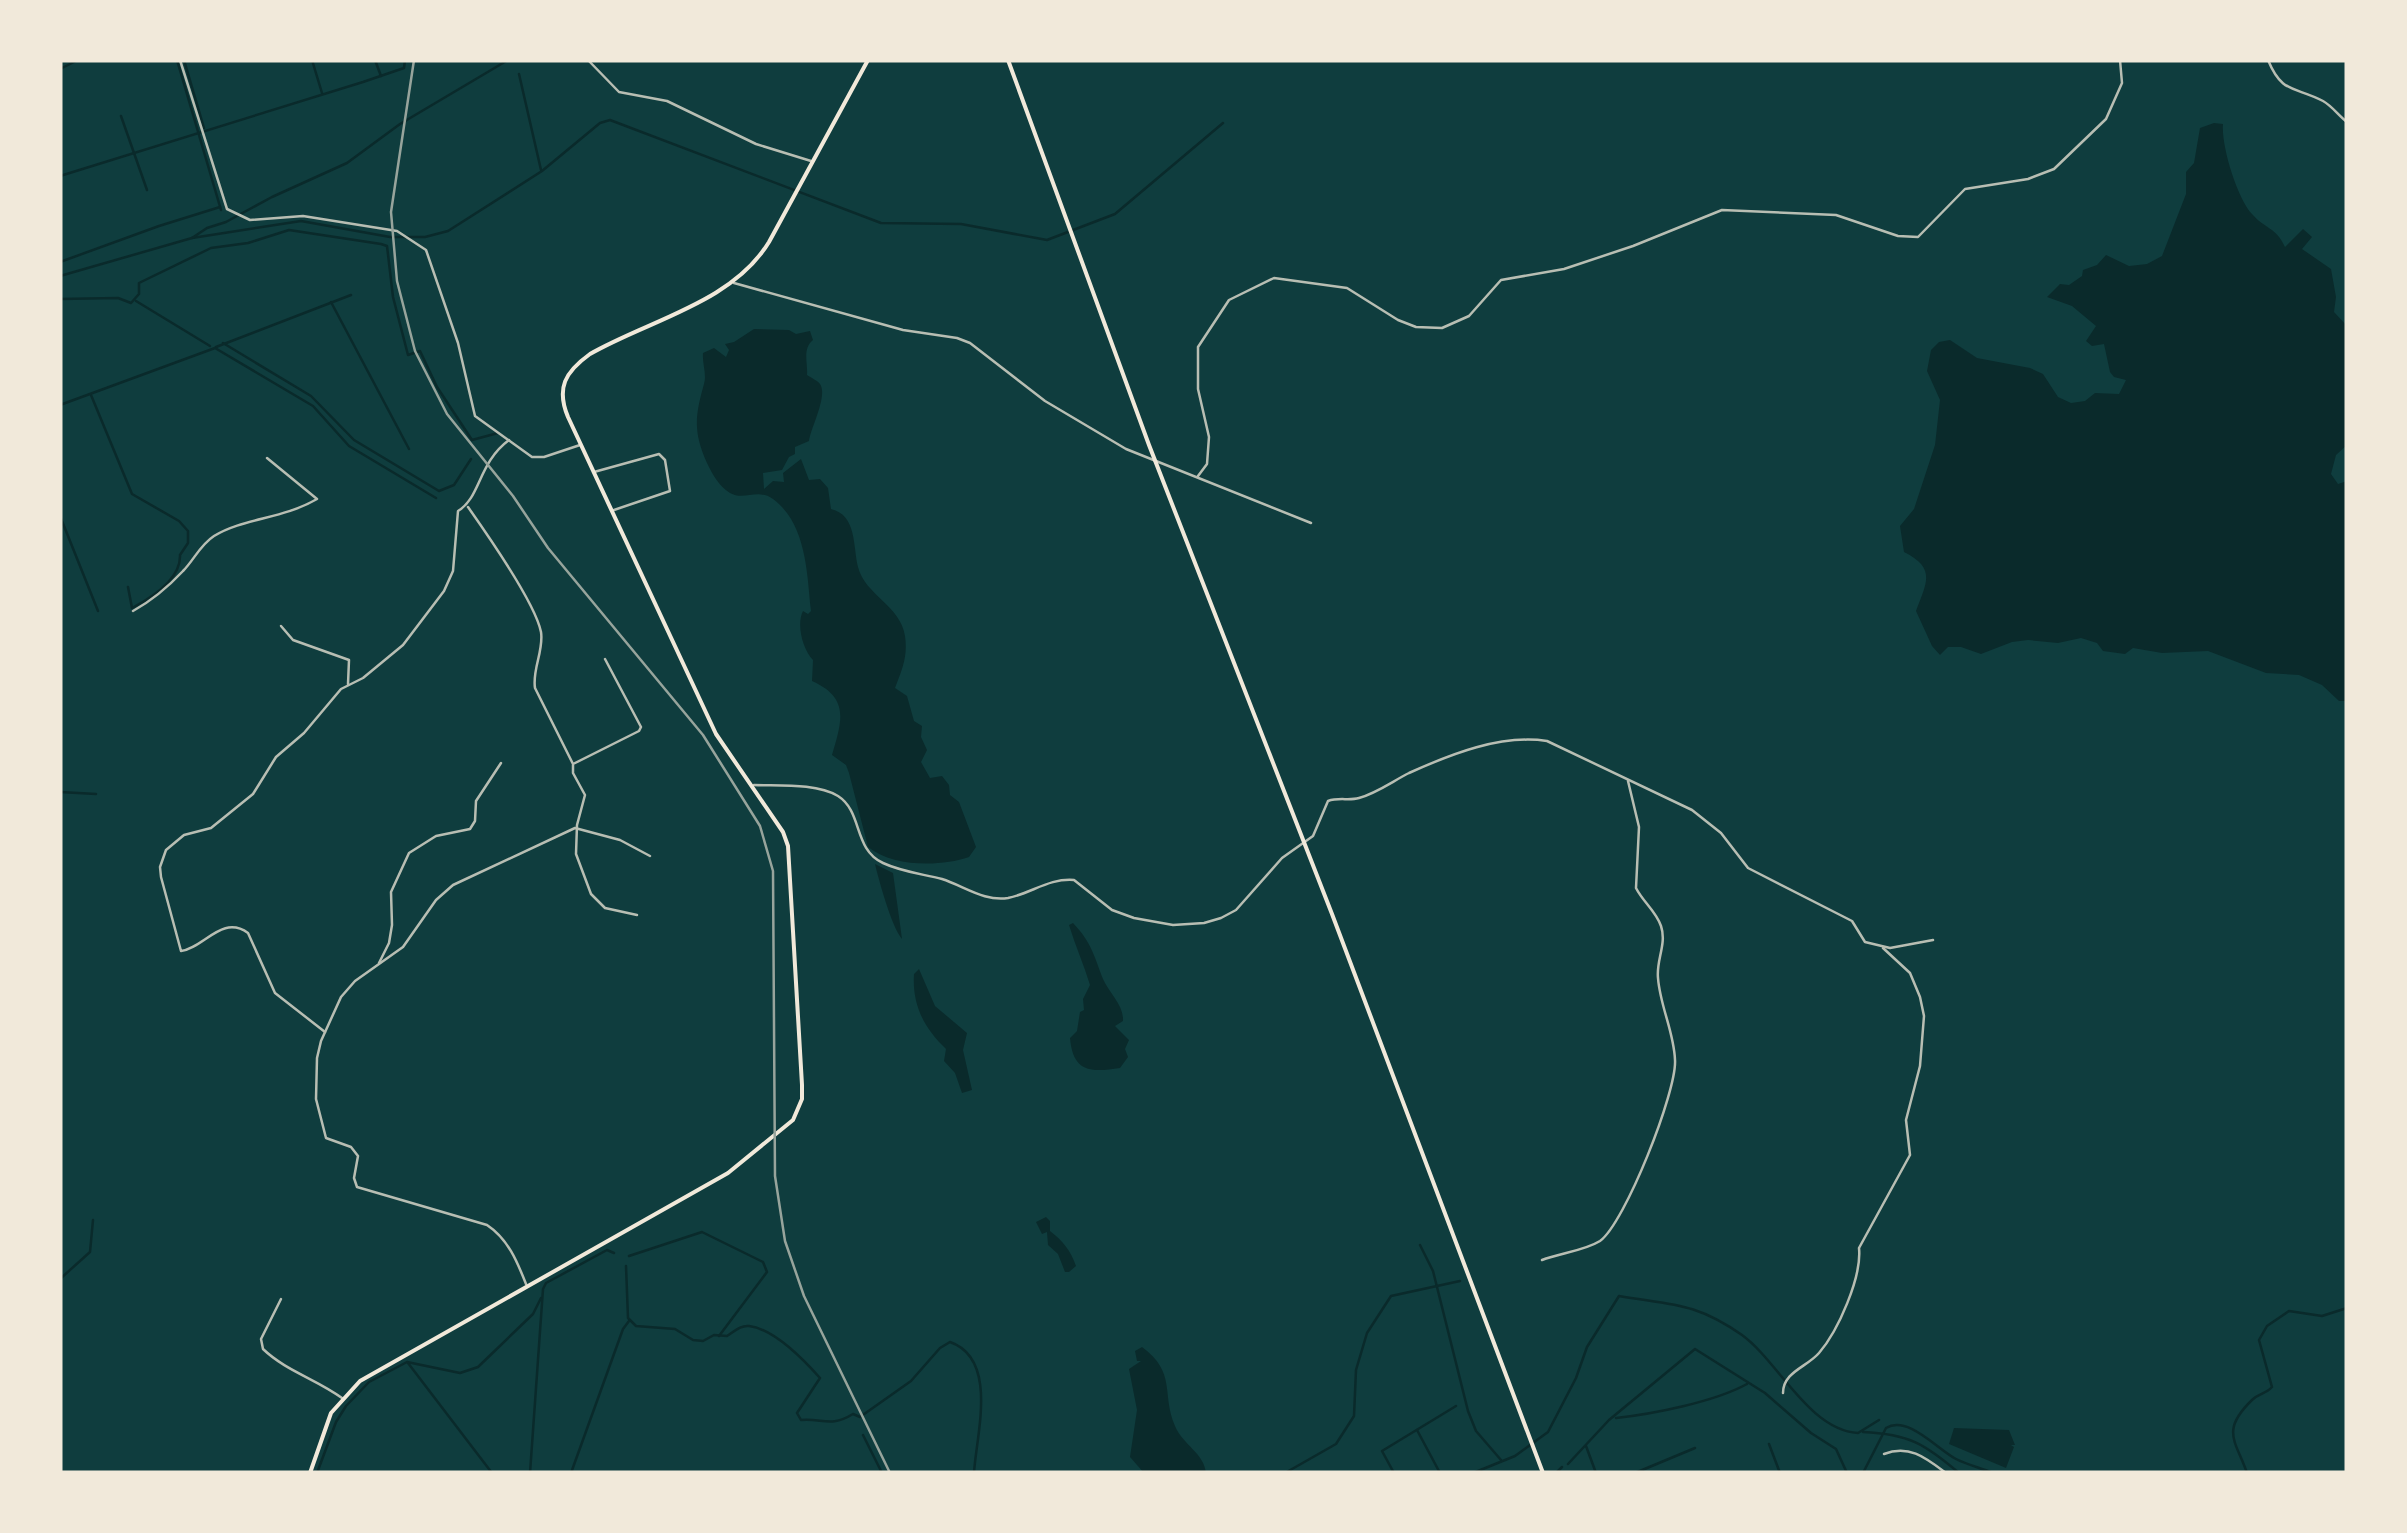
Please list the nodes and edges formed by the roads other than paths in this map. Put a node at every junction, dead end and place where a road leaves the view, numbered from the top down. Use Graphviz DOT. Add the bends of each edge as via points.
graph roads {
  1 [pos="180,60"];
  2 [pos="588,60"];
  3 [pos="868,60"];
  4 [pos="1008,60"];
  5 [pos="2120,60"];
  6 [pos="2268,60"];
  7 [pos="2347,122"];
  8 [pos="813,162"];
  9 [pos="733,282"];
  10 [pos="509,440"];
  11 [pos="582,444"];
  12 [pos="267,458"];
  13 [pos="1156,462"];
  14 [pos="594,472"];
  15 [pos="1198,476"];
  16 [pos="467,506"];
  17 [pos="612,511"];
  18 [pos="1311,522"];
  19 [pos="133,611"];
  20 [pos="281,626"];
  21 [pos="605,659"];
  22 [pos="348,685"];
  23 [pos="501,763"];
  24 [pos="573,764"];
  25 [pos="1627,780"];
  26 [pos="753,785"];
  27 [pos="577,830"];
  28 [pos="1305,844"];
  29 [pos="650,856"];
  30 [pos="636,914"];
  31 [pos="1933,940"];
  32 [pos="1882,947"];
  33 [pos="378,966"];
  34 [pos="325,1032"];
  35 [pos="1542,1260"];
  36 [pos="526,1286"];
  37 [pos="281,1299"];
  38 [pos="1782,1393"];
  39 [pos="342,1398"];
  40 [pos="1884,1454"];
  41 [pos="310,1473"];
  42 [pos="1542,1473"];
  43 [pos="1946,1473"];
  1 -- 10 [label="street" via="227,209 250,220 303,216 397,232 426,250 476,416"];
  2 -- 8 [label="street" via="619,92 667,101 756,144"];
  3 -- 8 [label="main road"];
  4 -- 13 [label="main road"];
  5 -- 15 [label="street" via="2122,83 2106,119 2054,169 1964,189 1912,238 1836,215 1722,210 1586,262 1502,280 1469,316 1442,328 1398,320 1347,288 1267,280 1229,300 1198,347 1208,436 1207,464"];
  6 -- 7 [label="street" via="2280,83 2322,100"];
  8 -- 9 [label="main road" via="761,254"];
  9 -- 11 [label="main road" via="572,368 561,400"];
  9 -- 13 [label="street" via="903,330 957,338 1045,401"];
  10 -- 11 [label="street" via="544,458"];
  10 -- 16 [label="street" via="488,460"];
  11 -- 14 [label="main road"];
  12 -- 19 [label="street" via="318,499 206,541 175,580"];
  13 -- 15 [label="street"];
  13 -- 28 [label="main road"];
  14 -- 17 [label="main road"];
  14 -- 17 [label="street" via="659,454 665,460 670,491"];
  15 -- 18 [label="street"];
  16 -- 22 [label="street" via="457,516 455,562 444,591 403,645"];
  16 -- 24 [label="street" via="541,632 536,688"];
  17 -- 26 [label="main road" via="716,734"];
  20 -- 22 [label="street" via="293,640 348,660"];
  21 -- 24 [label="street" via="639,732"];
  22 -- 34 [label="street" via="276,757 254,794 211,828 174,840 160,867 180,950 215,932 242,928 275,992"];
  23 -- 33 [label="street" via="476,801 470,829 436,836 409,853 391,892 389,943"];
  24 -- 27 [label="street" via="584,795"];
  25 -- 28 [label="street" via="1548,742 1496,742 1358,799 1328,801"];
  25 -- 32 [label="street" via="1692,810 1722,833 1748,868 1852,921 1865,942"];
  25 -- 35 [label="street" via="1639,827 1636,888 1662,931 1657,973 1674,1082 1638,1181 1614,1224 1596,1243"];
  26 -- 28 [label="street" via="836,795 870,854 899,869 996,898 1074,880 1112,910 1173,925 1229,915 1282,858"];
  26 -- 36 [label="main road" via="788,846 799,1111 728,1173"];
  27 -- 29 [label="street" via="620,840"];
  27 -- 30 [label="street" via="576,854 596,903"];
  27 -- 33 [label="street" via="453,885"];
  28 -- 42 [label="main road"];
  31 -- 32 [label="street"];
  32 -- 38 [label="street" via="1910,972 1924,1016 1906,1120 1910,1155 1859,1248 1844,1312 1819,1353 1786,1379"];
  33 -- 34 [label="street" via="347,987"];
  34 -- 36 [label="street" via="316,1099 326,1138 358,1156 357,1187 501,1234"];
  36 -- 39 [label="main road" via="370,1374"];
  37 -- 39 [label="street" via="263,1349"];
  39 -- 41 [label="main road"];
  40 -- 43 [label="street" via="1912,1452"];
}
